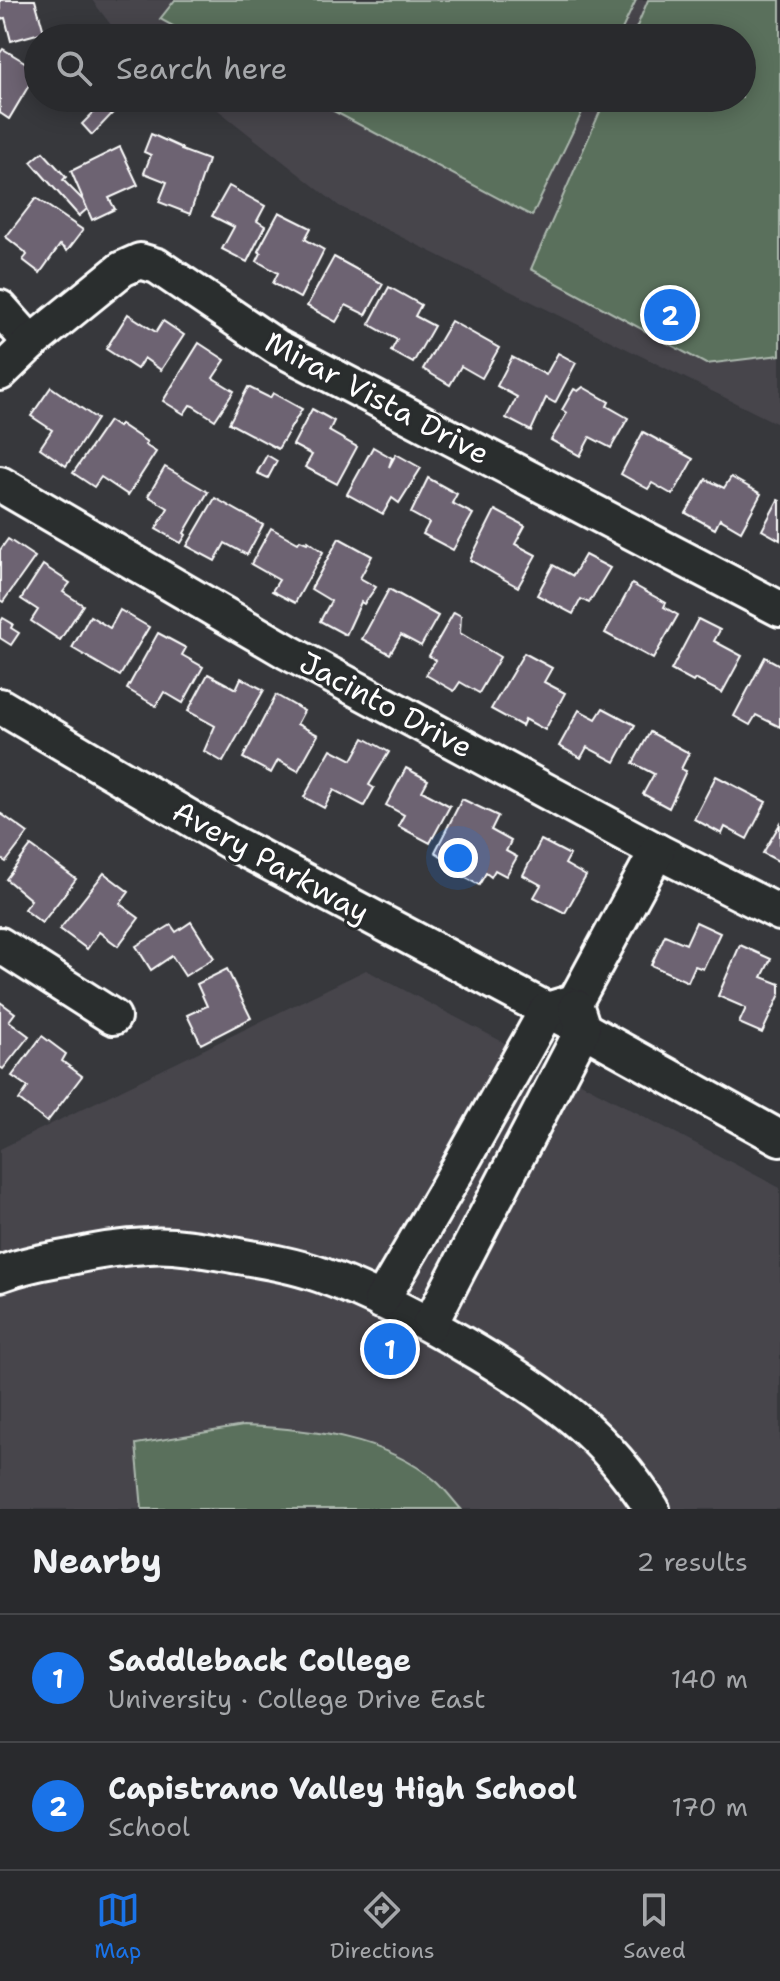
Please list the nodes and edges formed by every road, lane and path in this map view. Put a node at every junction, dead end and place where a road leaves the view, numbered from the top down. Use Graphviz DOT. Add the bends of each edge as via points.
graph roads {
  1 [pos="0,308"];
  2 [pos="31,343"];
  3 [pos="0,373"];
  4 [pos="0,484"];
  5 [pos="780,609"];
  6 [pos="0,706"];
  7 [pos="657,851"];
  8 [pos="780,913"];
  9 [pos="0,945"];
  10 [pos="568,1013"];
  11 [pos="113,1017"];
  12 [pos="780,1138"];
  13 [pos="0,1274"];
  14 [pos="381,1301"];
  15 [pos="430,1324"];
  16 [pos="652,1509"];
  1 -- 2 [label="street"];
  2 -- 3 [label="street, Mirar Vista Drive"];
  2 -- 5 [label="street, Mirar Vista Drive" via="122,269 140,261 157,266 277,347"];
  4 -- 7 [label="street, Jacinto Drive" via="288,652"];
  6 -- 10 [label="street, Avery Parkway" via="229,841"];
  7 -- 8 [label="street, Jacinto Drive"];
  7 -- 10 [label="street"];
  9 -- 11 [label="street"];
  10 -- 12 [label="street, Avery Parkway"];
  10 -- 14 [label="street"];
  10 -- 15 [label="street"];
  13 -- 14 [label="street" via="150,1245 265,1261 320,1275"];
  14 -- 15 [label="street"];
  15 -- 16 [label="street" via="569,1412 606,1446"];
}
